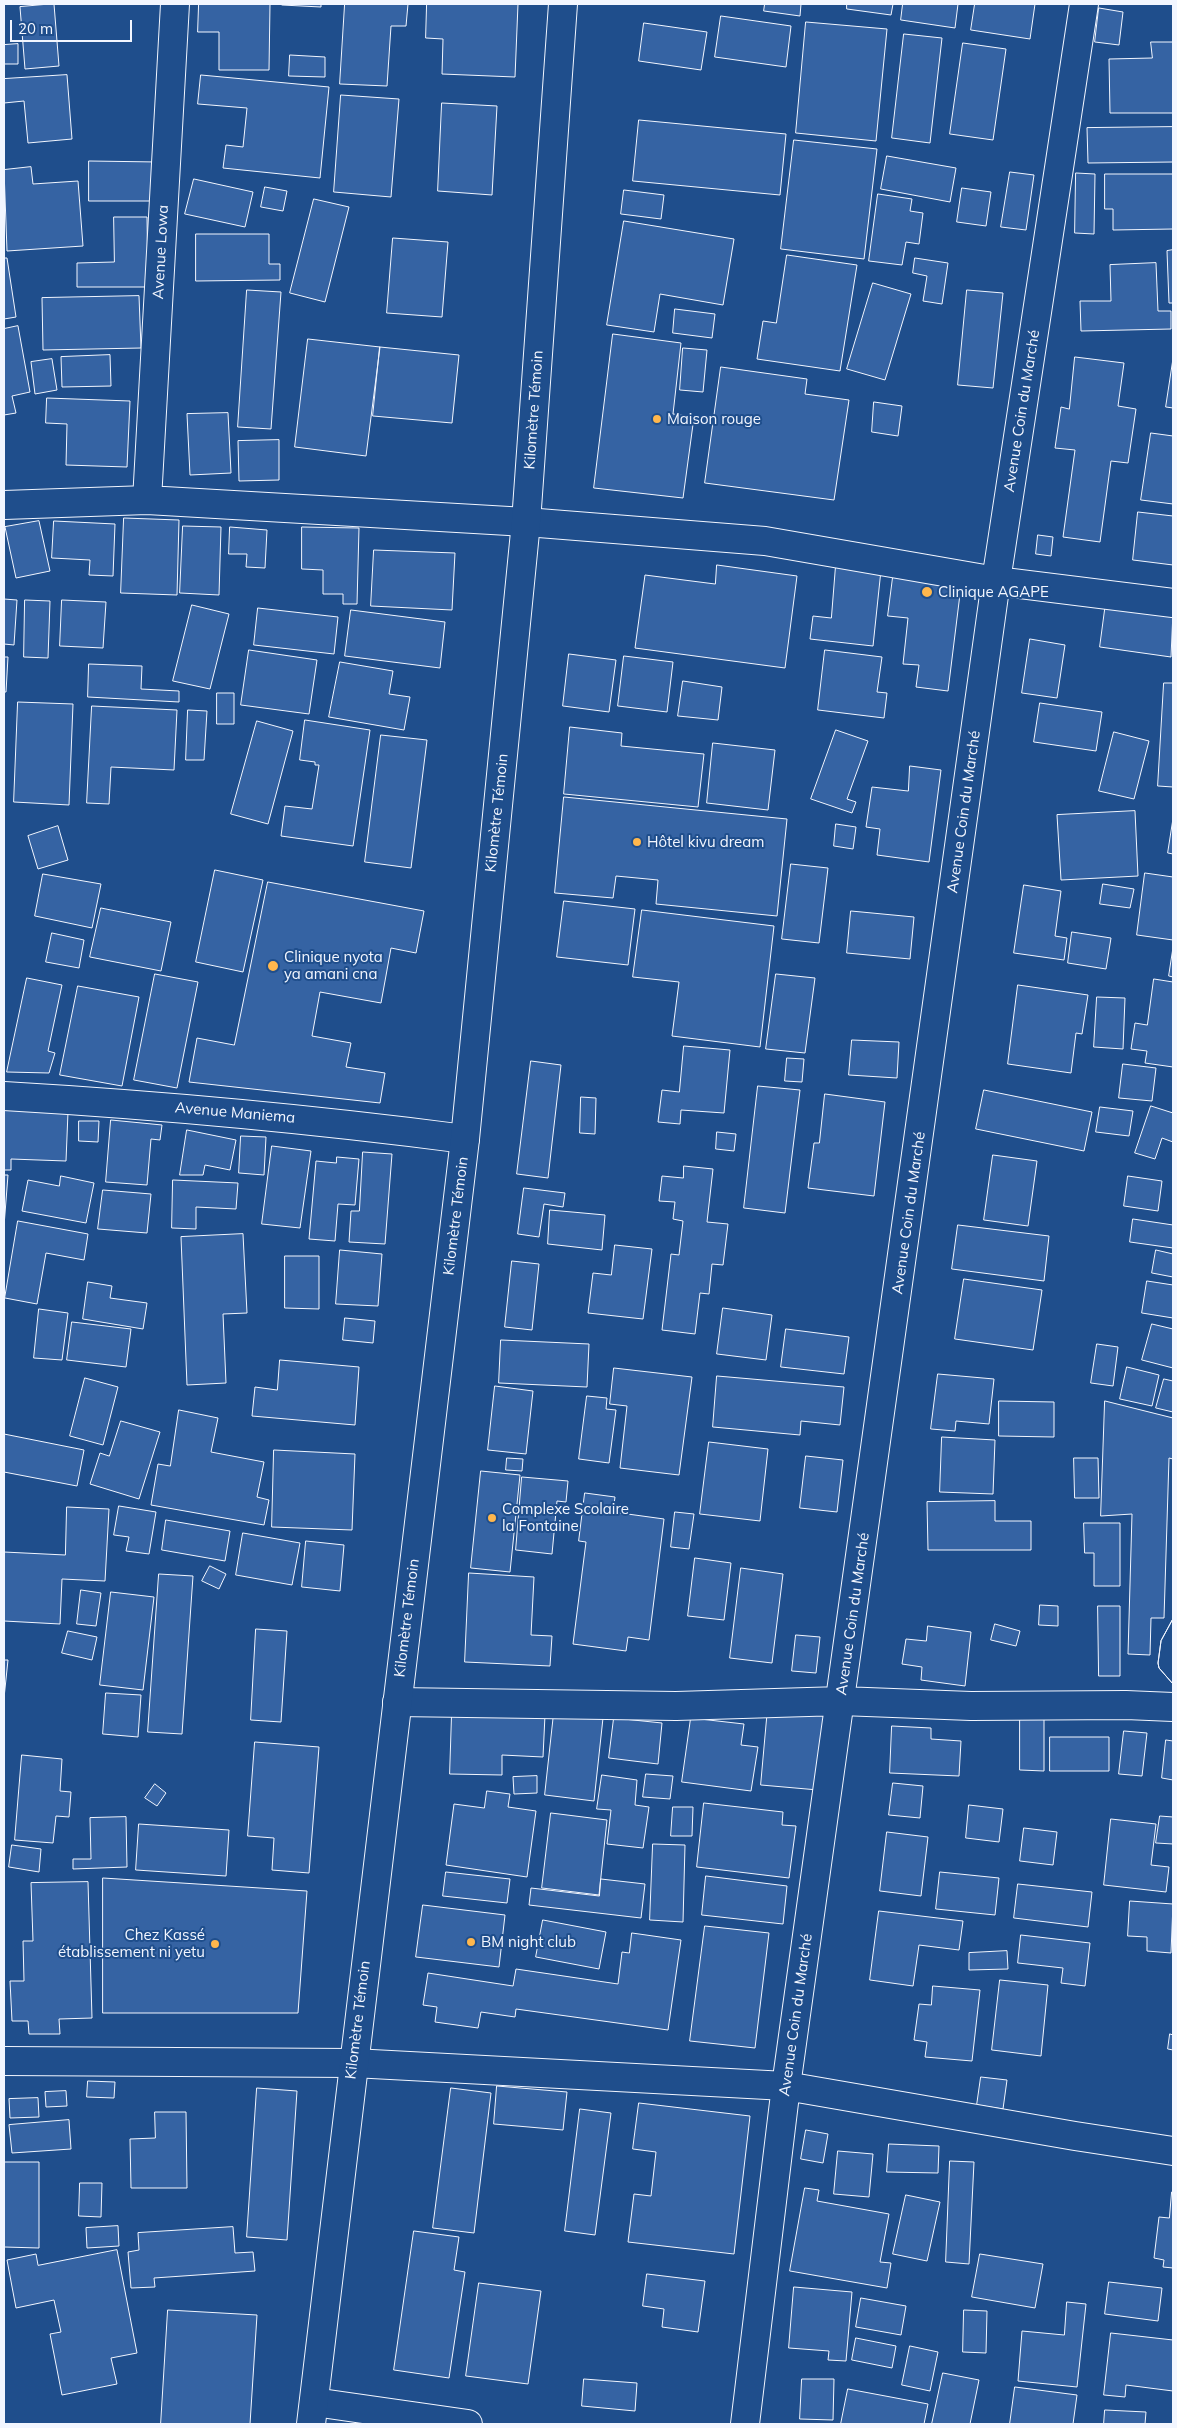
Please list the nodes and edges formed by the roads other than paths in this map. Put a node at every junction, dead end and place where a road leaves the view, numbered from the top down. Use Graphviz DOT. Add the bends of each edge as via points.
graph roads {
  1 [pos="176,4"];
  2 [pos="563,4"];
  3 [pos="1084,4"];
  4 [pos="147,500"];
  5 [pos="4,505"];
  6 [pos="526,522"];
  7 [pos="996,581"];
  8 [pos="1173,603"];
  9 [pos="4,1096"];
  10 [pos="465,1139"];
  11 [pos="841,1701"];
  12 [pos="397,1702"];
  13 [pos="1173,1707"];
  14 [pos="4,2061"];
  15 [pos="353,2063"];
  16 [pos="786,2086"];
  17 [pos="1173,2151"];
  18 [pos="312,2413"];
  19 [pos="468,2424"];
  20 [pos="745,2424"];
  1 -- 4 [label="street, Avenue Lowa"];
  2 -- 6 [label="street, Kilomètre Témoin"];
  3 -- 7 [label="street, Avenue Coin du Marché"];
  4 -- 5 [label="street"];
  4 -- 6 [label="street"];
  6 -- 7 [label="street" via="765,541"];
  6 -- 10 [label="street, Kilomètre Témoin"];
  7 -- 8 [label="street"];
  7 -- 11 [label="street, Avenue Coin du Marché"];
  9 -- 10 [label="street, Avenue Maniema" via="132,1103 332,1122"];
  10 -- 12 [label="street, Kilomètre Témoin"];
  11 -- 12 [label="street" via="676,1706"];
  11 -- 13 [label="street" via="971,1706"];
  11 -- 16 [label="street, Avenue Coin du Marché"];
  12 -- 15 [label="street, Kilomètre Témoin"];
  14 -- 15 [label="street"];
  15 -- 16 [label="street"];
  15 -- 18 [label="street, Kilomètre Témoin"];
  16 -- 17 [label="street"];
  16 -- 20 [label="street, Avenue Coin du Marché"];
  18 -- 19 [label="street"];
}
